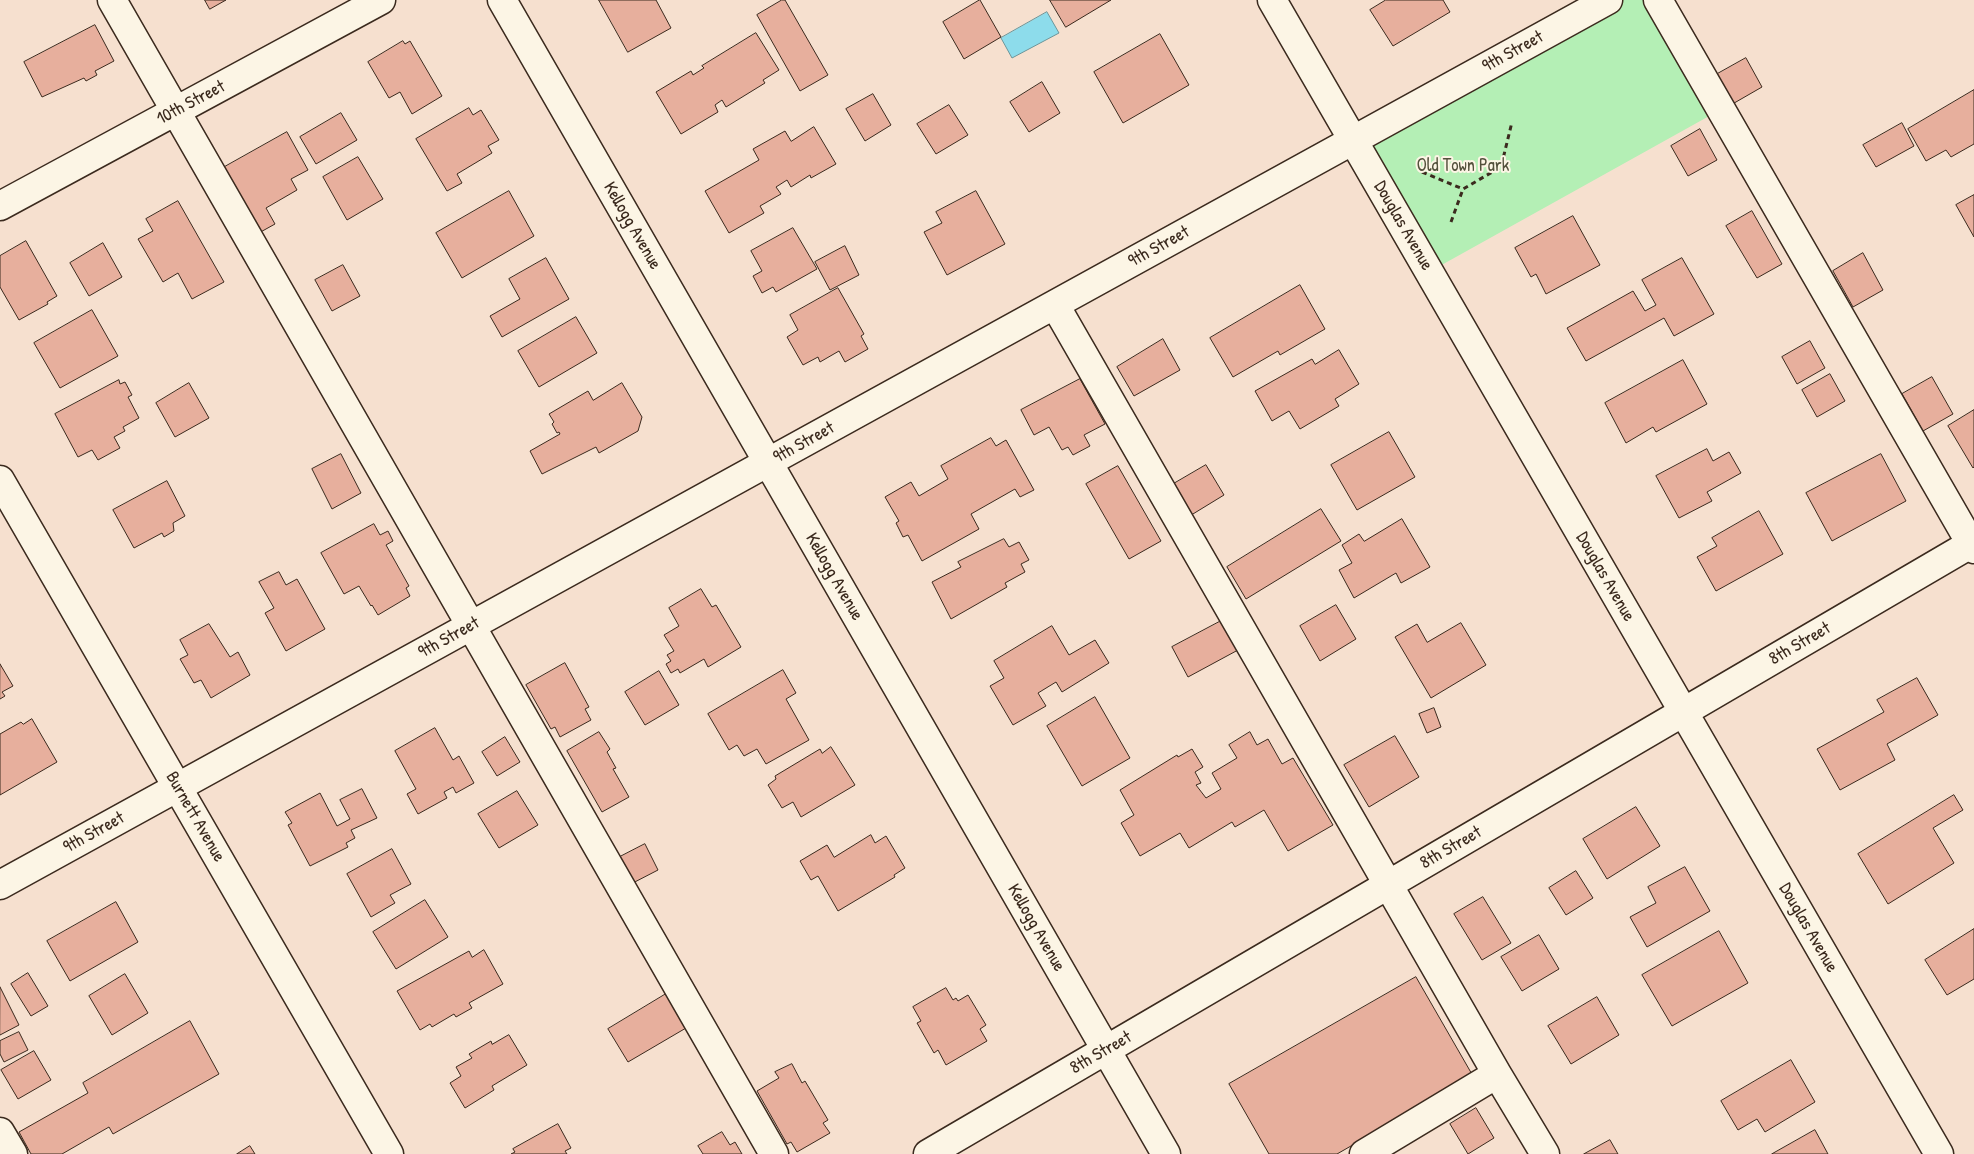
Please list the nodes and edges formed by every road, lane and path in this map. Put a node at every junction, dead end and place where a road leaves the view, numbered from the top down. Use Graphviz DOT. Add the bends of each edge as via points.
graph roads {
  1 [pos="112,0"];
  2 [pos="381,0"];
  3 [pos="502,0"];
  4 [pos="1272,0"];
  5 [pos="1608,0"];
  6 [pos="1658,0"];
  7 [pos="175,112"];
  8 [pos="1512,122"];
  9 [pos="1353,140"];
  10 [pos="1422,172"];
  11 [pos="1462,189"];
  12 [pos="0,206"];
  13 [pos="1451,222"];
  14 [pos="1055,305"];
  15 [pos="768,462"];
  16 [pos="0,480"];
  17 [pos="1973,545"];
  18 [pos="472,625"];
  19 [pos="1684,712"];
  20 [pos="178,787"];
  21 [pos="1388,884"];
  22 [pos="0,885"];
  23 [pos="1106,1050"];
  24 [pos="1497,1074"];
  25 [pos="0,1132"];
  26 [pos="13,1154"];
  27 [pos="389,1154"];
  28 [pos="774,1154"];
  29 [pos="928,1154"];
  30 [pos="1166,1154"];
  31 [pos="1364,1154"];
  32 [pos="1545,1154"];
  33 [pos="1939,1154"];
  1 -- 7 [label="street"];
  2 -- 7 [label="street, 10th Street"];
  3 -- 15 [label="street, Kellogg Avenue"];
  4 -- 9 [label="street, Douglas Avenue"];
  5 -- 9 [label="street, 9th Street"];
  6 -- 17 [label="street"];
  7 -- 12 [label="street, 10th Street"];
  7 -- 18 [label="street"];
  8 -- 11 [label="path" via="1501,166"];
  9 -- 14 [label="street, 9th Street"];
  9 -- 19 [label="street, Douglas Avenue"];
  10 -- 11 [label="path"];
  11 -- 13 [label="path"];
  14 -- 15 [label="street, 9th Street"];
  14 -- 21 [label="street"];
  15 -- 18 [label="street, 9th Street"];
  15 -- 23 [label="street, Kellogg Avenue"];
  16 -- 20 [label="street, Burnett Avenue"];
  17 -- 19 [label="street, 8th Street"];
  18 -- 20 [label="street, 9th Street"];
  18 -- 28 [label="street"];
  19 -- 21 [label="street, 8th Street"];
  19 -- 33 [label="street, Douglas Avenue"];
  20 -- 22 [label="street, 9th Street"];
  20 -- 27 [label="street, Burnett Avenue"];
  21 -- 23 [label="street, 8th Street"];
  21 -- 24 [label="street"];
  23 -- 29 [label="street, 8th Street"];
  23 -- 30 [label="street, Kellogg Avenue"];
  24 -- 31 [label="street"];
  24 -- 32 [label="street"];
  25 -- 26 [label="street"];
}
